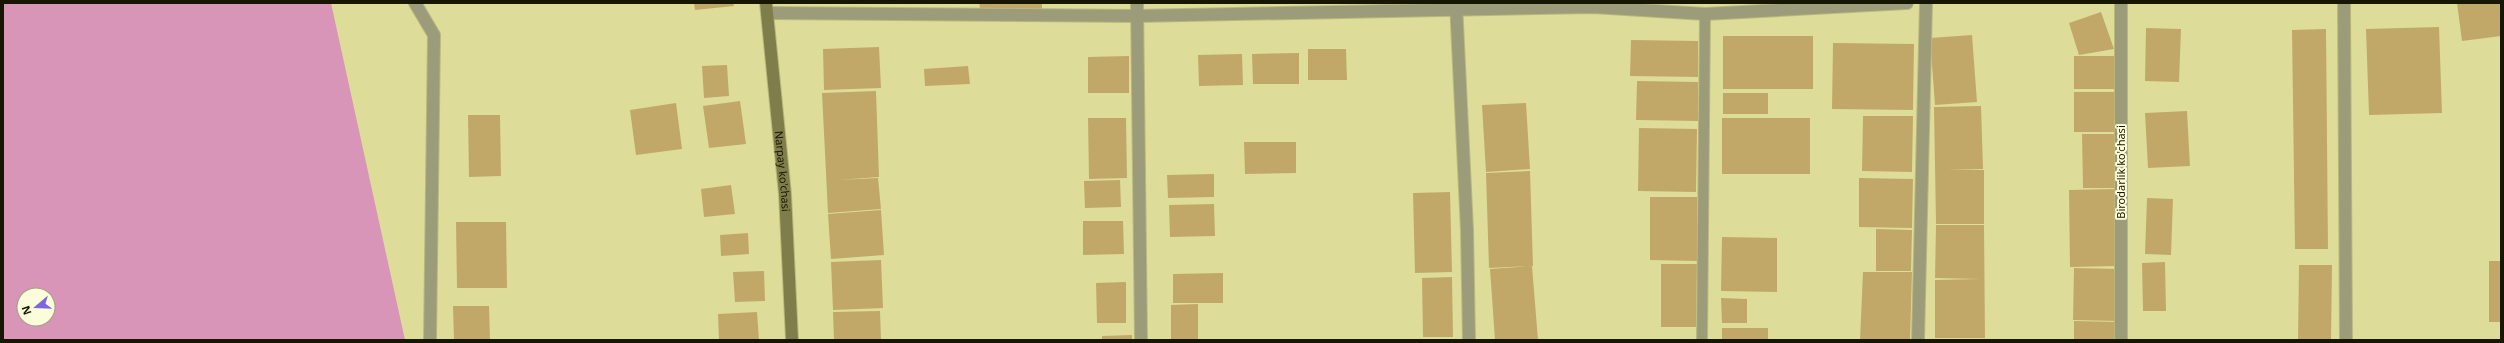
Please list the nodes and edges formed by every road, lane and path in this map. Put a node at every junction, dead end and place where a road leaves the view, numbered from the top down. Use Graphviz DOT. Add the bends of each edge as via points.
graph roads {
  1 [pos="416,3"];
  2 [pos="1137,3"];
  3 [pos="1907,3"];
  4 [pos="1926,3"];
  5 [pos="2121,3"];
  6 [pos="2344,3"];
  7 [pos="1456,7"];
  8 [pos="767,8"];
  9 [pos="1705,14"];
  10 [pos="1137,16"];
  11 [pos="430,340"];
  12 [pos="792,340"];
  13 [pos="1141,340"];
  14 [pos="1469,340"];
  15 [pos="1702,340"];
  16 [pos="1918,340"];
  17 [pos="2121,340"];
  18 [pos="2346,340"];
  1 -- 11 [label="street" via="434,35"];
  2 -- 10 [label="street"];
  3 -- 9 [label="street"];
  4 -- 16 [label="street"];
  5 -- 17 [label="street, Birodarlik ko'chasi"];
  6 -- 18 [label="street"];
  7 -- 9 [label="street" via="1593,7"];
  7 -- 10 [label="street"];
  7 -- 14 [label="street" via="1467,230"];
  8 -- 10 [label="street"];
  8 -- 12 [label="main road, Narpay ko'chasi" via="786,194"];
  9 -- 15 [label="lane"];
  10 -- 13 [label="street"];
}
